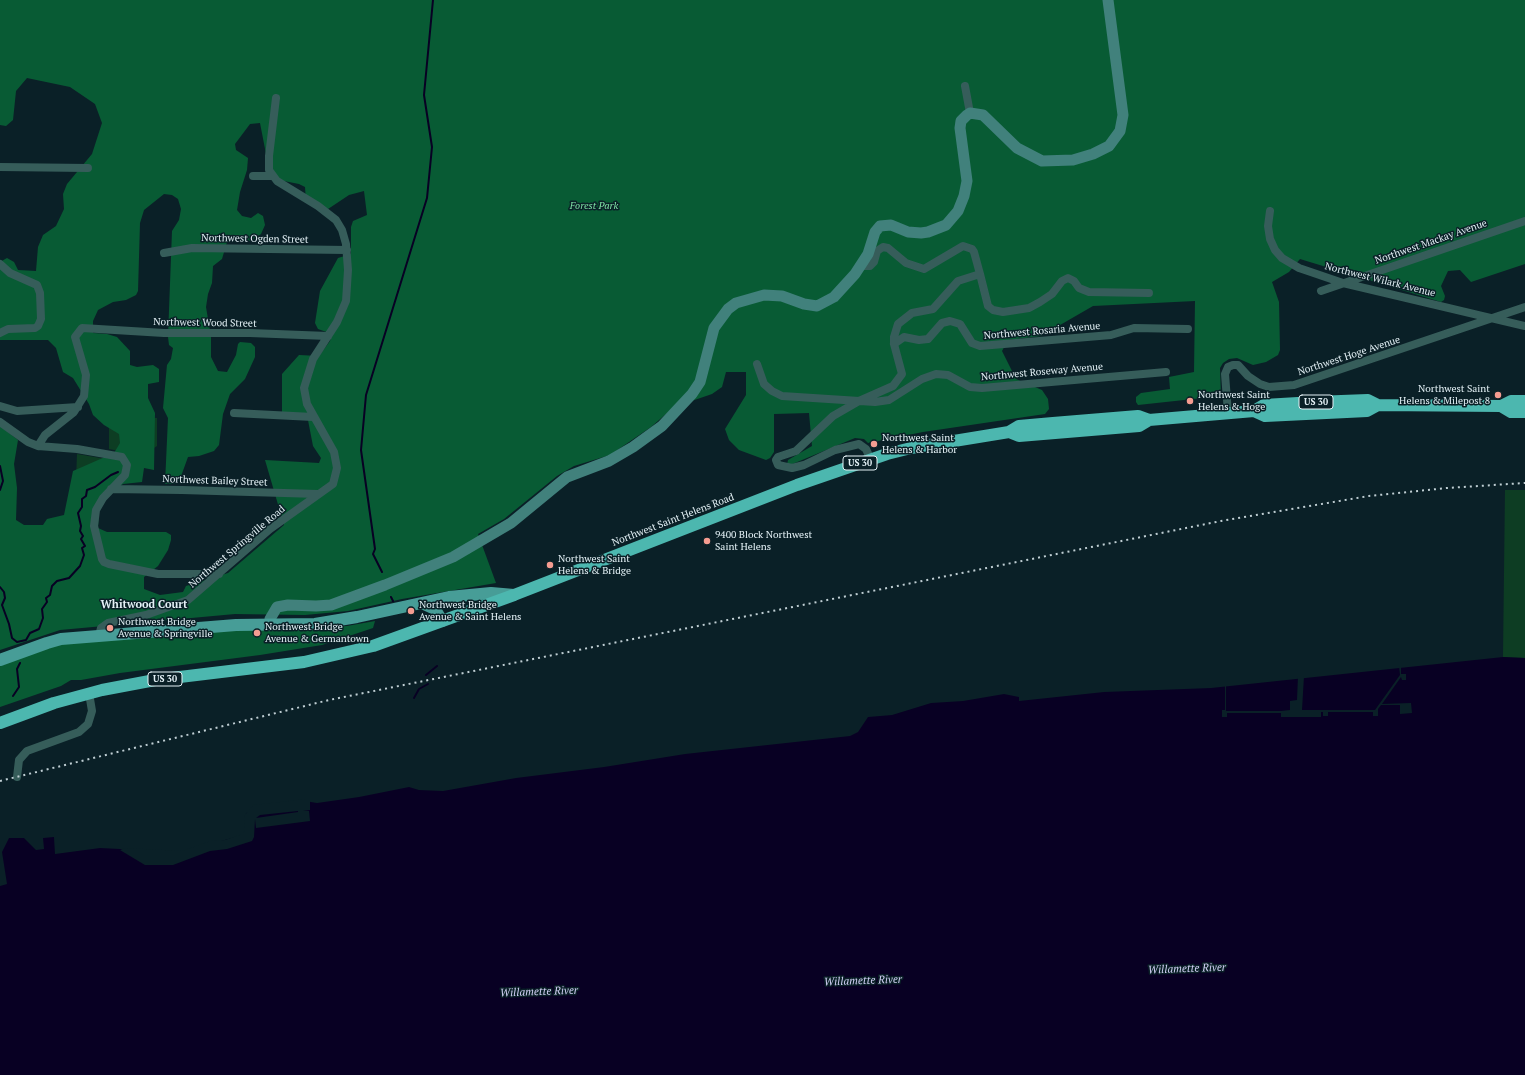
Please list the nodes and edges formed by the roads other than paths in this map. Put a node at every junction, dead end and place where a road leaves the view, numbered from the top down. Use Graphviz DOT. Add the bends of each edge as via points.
graph roads {
  1 [pos="1108,0"];
  2 [pos="965,86"];
  3 [pos="276,98"];
  4 [pos="970,113"];
  5 [pos="0,167"];
  6 [pos="88,168"];
  7 [pos="253,176"];
  8 [pos="272,176"];
  9 [pos="1270,211"];
  10 [pos="1525,221"];
  11 [pos="346,250"];
  12 [pos="164,253"];
  13 [pos="0,264"];
  14 [pos="860,266"];
  15 [pos="980,274"];
  16 [pos="1343,283"];
  17 [pos="1321,291"];
  18 [pos="1149,293"];
  19 [pos="1525,307"];
  20 [pos="1494,318"];
  21 [pos="1525,326"];
  22 [pos="1188,328"];
  23 [pos="0,333"];
  24 [pos="328,336"];
  25 [pos="894,344"];
  26 [pos="757,364"];
  27 [pos="1166,372"];
  28 [pos="859,401"];
  29 [pos="1525,401"];
  30 [pos="0,406"];
  31 [pos="1501,406"];
  32 [pos="78,407"];
  33 [pos="234,412"];
  34 [pos="1525,412"];
  35 [pos="1228,413"];
  36 [pos="313,417"];
  37 [pos="0,422"];
  38 [pos="38,446"];
  39 [pos="871,460"];
  40 [pos="111,490"];
  41 [pos="318,494"];
  42 [pos="218,574"];
  43 [pos="514,595"];
  44 [pos="422,603"];
  45 [pos="442,621"];
  46 [pos="270,625"];
  47 [pos="99,636"];
  48 [pos="0,660"];
  49 [pos="89,693"];
  50 [pos="0,723"];
  51 [pos="17,777"];
  1 -- 4 [label="main road" via="1123,115 1120,131 1109,146 1073,160 1042,161 1017,148 986,117"];
  2 -- 4 [label="street"];
  3 -- 8 [label="street" via="268,164"];
  4 -- 14 [label="main road" via="962,119 960,128 967,181 958,212 946,225 928,232 908,232 891,225 880,226"];
  5 -- 6 [label="street"];
  7 -- 8 [label="street"];
  8 -- 11 [label="street, Northwest Springville Road" via="336,220 342,230"];
  9 -- 16 [label="street, Northwest Wilark Avenue" via="1270,239 1282,258 1300,268"];
  10 -- 16 [label="street, Northwest Mackay Avenue"];
  11 -- 12 [label="street, Northwest Ogden Street" via="192,248"];
  11 -- 24 [label="street, Northwest Springville Road" via="346,301"];
  13 -- 23 [label="street" via="10,273 37,285 40,293 41,319 35,328 8,329"];
  14 -- 15 [label="street" via="870,266 877,251 883,247 888,248 906,263 924,269 963,246 974,252"];
  14 -- 46 [label="main road" via="834,297 817,306 782,296 764,295 728,309 714,328 707,361 696,388 688,400 662,426 609,461 567,477 510,523 429,568 340,602 316,606 278,607 270,619"];
  15 -- 18 [label="street" via="988,306 1003,312 1022,310 1040,302 1052,294 1062,280 1068,278 1079,288 1089,292"];
  15 -- 25 [label="street" via="958,281 933,309 912,312 901,320 894,332"];
  16 -- 17 [label="street, Northwest Mackay Avenue"];
  16 -- 20 [label="street, Northwest Wilark Avenue"];
  19 -- 20 [label="street, Northwest Hoge Avenue"];
  20 -- 21 [label="street, Northwest Wilark Avenue"];
  20 -- 35 [label="street, Northwest Hoge Avenue" via="1294,385 1269,387 1260,384 1248,376 1241,367 1233,364 1228,367 1225,374"];
  22 -- 25 [label="street, Northwest Rosaria Avenue" via="1134,328 1111,335 980,346 972,343 960,324 950,321 942,323 928,339 904,337"];
  24 -- 32 [label="street, Northwest Wood Street" via="164,333 82,328 75,337 86,384 84,396"];
  24 -- 36 [label="street, Northwest Springville Road" via="313,359 304,388"];
  25 -- 28 [label="street" via="902,367 901,377 893,386"];
  26 -- 28 [label="street, Northwest Roseway Avenue" via="764,384 782,396"];
  27 -- 28 [label="street, Northwest Roseway Avenue" via="982,388 970,387 948,376 936,374 922,379 889,400"];
  28 -- 39 [label="street" via="833,416 796,451 778,457 776,463 784,468 792,468 856,444 866,449"];
  29 -- 31 [label="highway, Northwest Saint Helens Road / US 30" via="1511,401"];
  30 -- 32 [label="street" via="17,411"];
  31 -- 34 [label="highway, Northwest Saint Helens Road / US 30" via="1511,412"];
  31 -- 35 [label="highway, Northwest Saint Helens Road / US 30" via="1378,405 1368,400 1353,400 1264,405 1254,411"];
  32 -- 38 [label="street" via="67,419 45,435"];
  33 -- 36 [label="street"];
  35 -- 39 [label="highway, Northwest Saint Helens Road / US 30" via="1149,420 1138,416 1019,426 1009,432 911,448"];
  36 -- 41 [label="street, Northwest Springville Road" via="334,452 338,468 333,484"];
  37 -- 38 [label="street"];
  38 -- 40 [label="street" via="77,449 122,457 127,465 125,475"];
  39 -- 43 [label="highway, Northwest Saint Helens Road / US 30" via="797,485"];
  40 -- 41 [label="street, Northwest Bailey Street"];
  40 -- 42 [label="street" via="96,510 94,526 104,562 158,574"];
  41 -- 42 [label="street, Northwest Springville Road" via="270,529"];
  42 -- 47 [label="street, Northwest Springville Road" via="188,600 146,615 108,623 101,628"];
  43 -- 44 [label="main road" via="476,594"];
  43 -- 45 [label="highway, Northwest Saint Helens Road / US 30"];
  44 -- 45 [label="main road" via="435,609"];
  44 -- 46 [label="main road" via="333,622"];
  45 -- 49 [label="highway, Northwest Saint Helens Road / US 30" via="373,646 304,662 155,680"];
  46 -- 47 [label="main road" via="236,625"];
  47 -- 48 [label="main road" via="47,642"];
  49 -- 50 [label="highway, Northwest Saint Helens Road / US 30"];
  49 -- 51 [label="street" via="92,711 88,724 79,732 27,751 19,760"];
}
